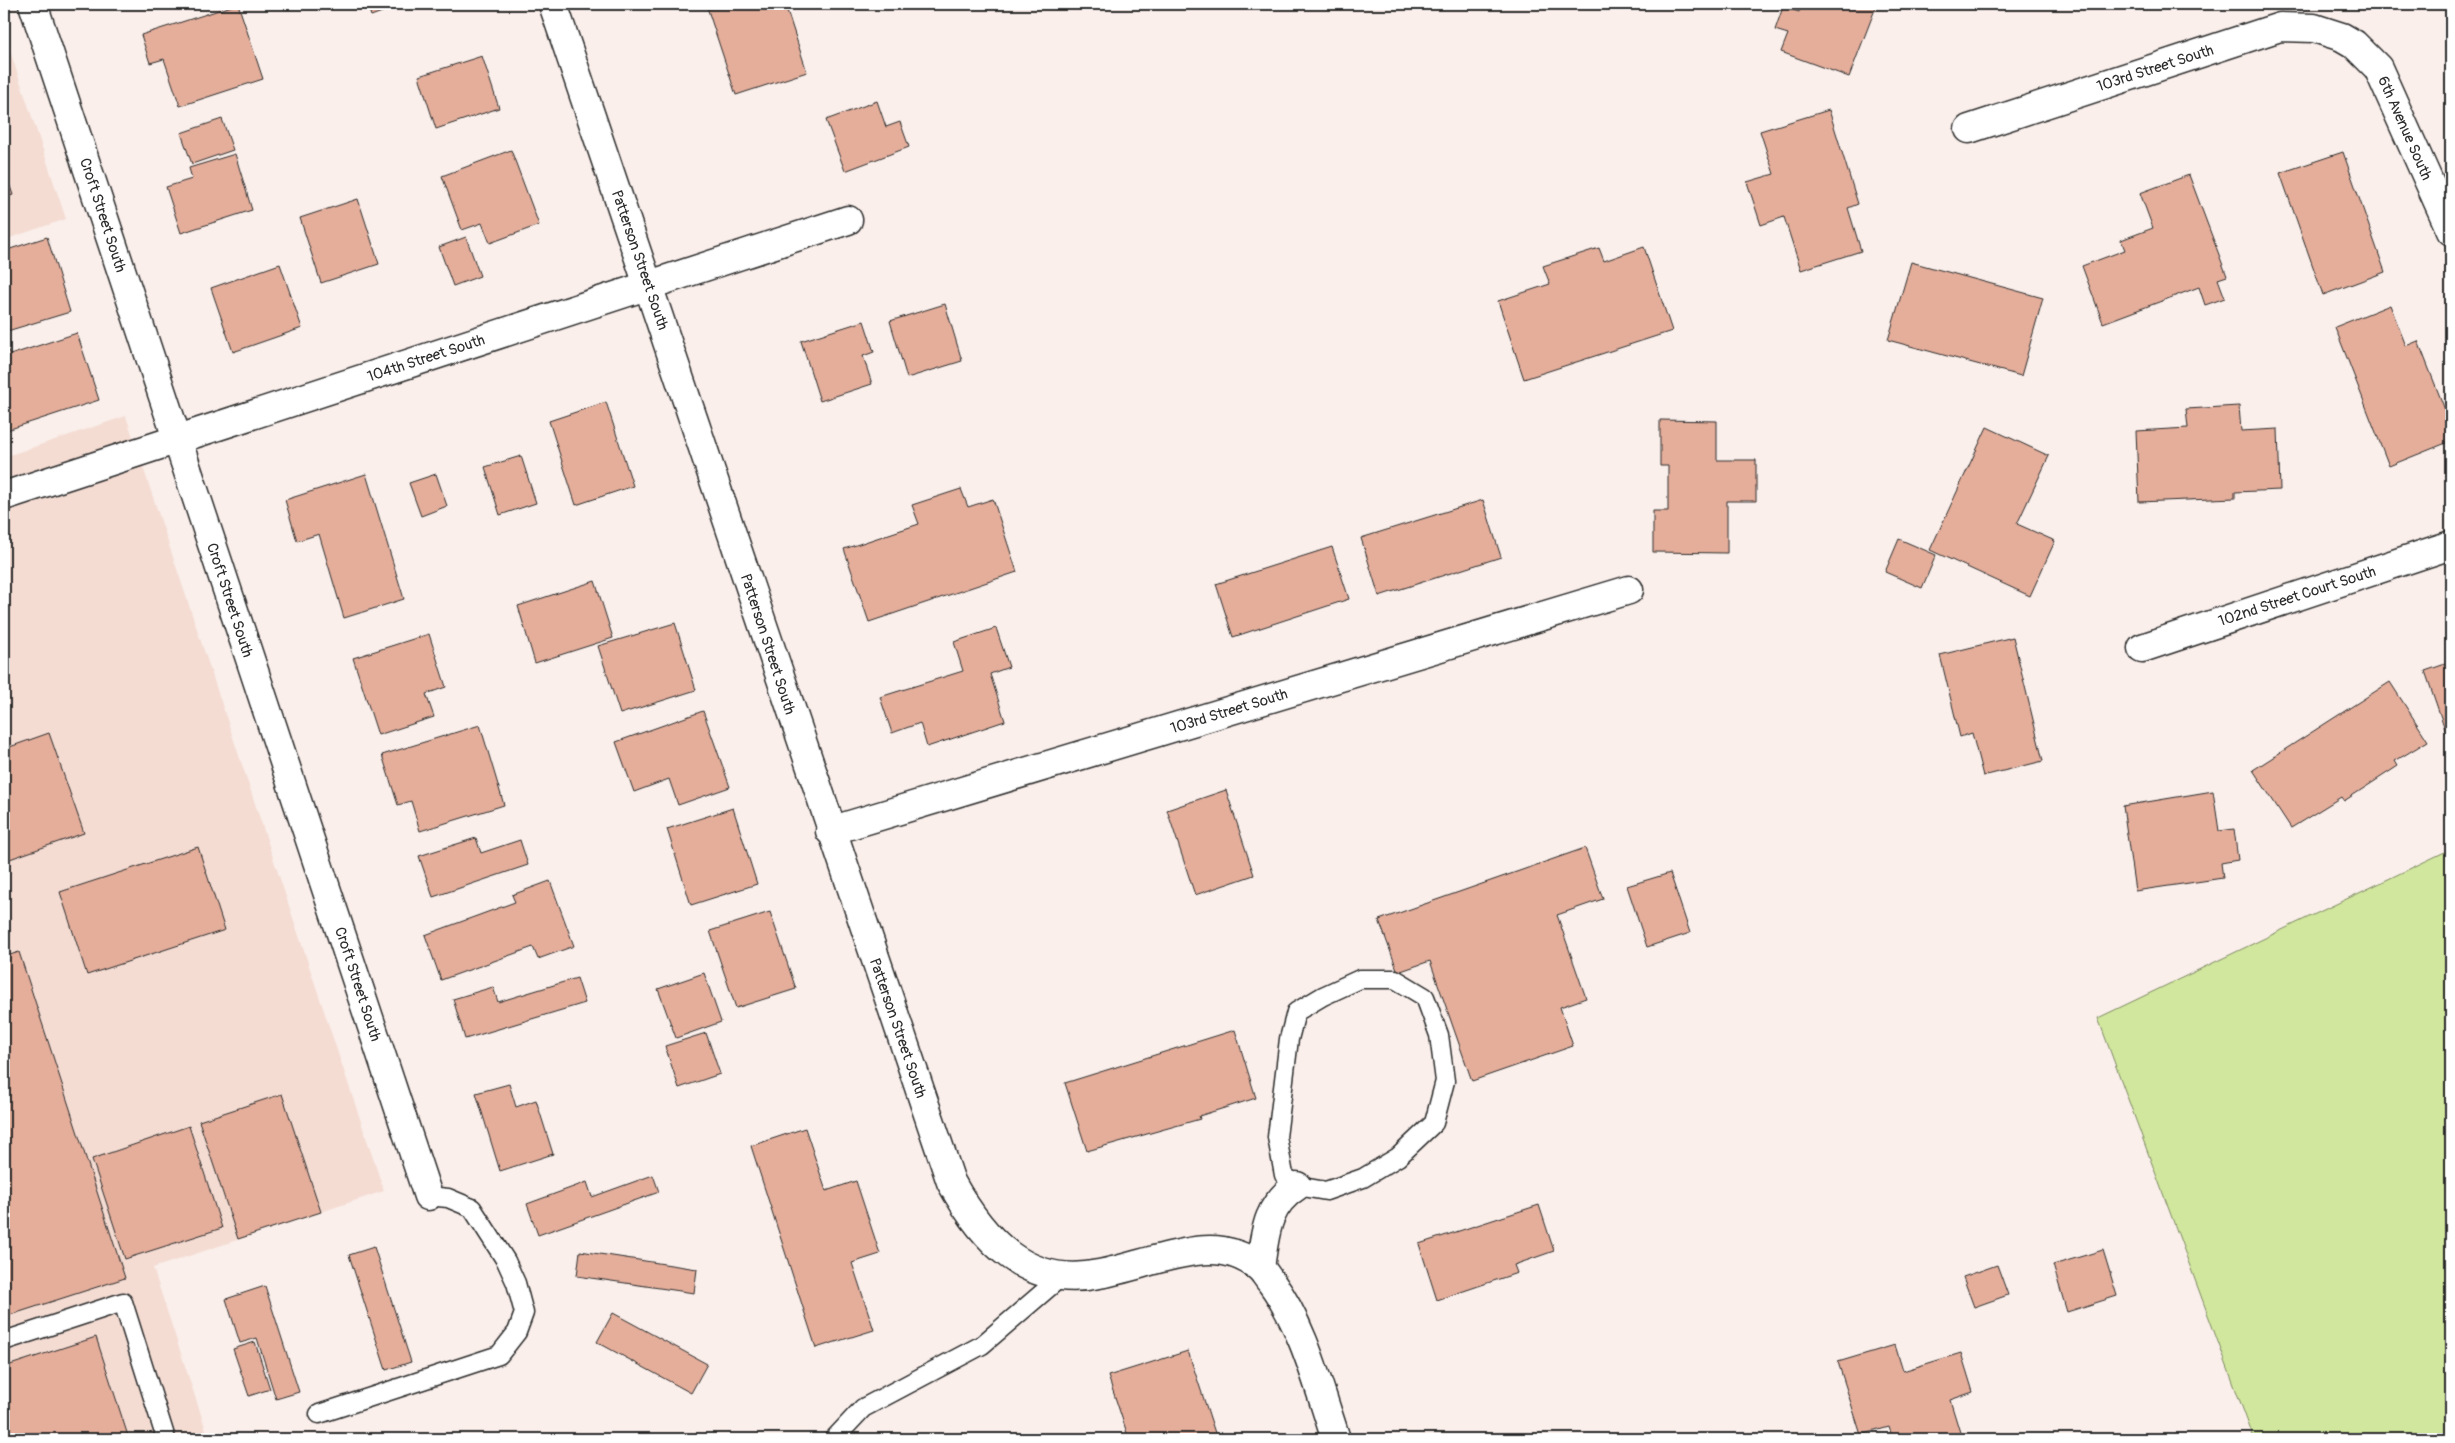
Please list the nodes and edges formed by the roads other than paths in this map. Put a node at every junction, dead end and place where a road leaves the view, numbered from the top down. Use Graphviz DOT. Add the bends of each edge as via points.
graph roads {
  1 [pos="33,4"];
  2 [pos="553,4"];
  3 [pos="2342,37"];
  4 [pos="1969,129"];
  5 [pos="848,220"];
  6 [pos="2451,231"];
  7 [pos="649,285"];
  8 [pos="177,439"];
  9 [pos="4,496"];
  10 [pos="2451,545"];
  11 [pos="1628,590"];
  12 [pos="2142,648"];
  13 [pos="830,831"];
  14 [pos="1297,1186"];
  15 [pos="428,1196"];
  16 [pos="1260,1268"];
  17 [pos="1061,1277"];
  18 [pos="4,1341"];
  19 [pos="319,1414"];
  20 [pos="166,1439"];
  21 [pos="834,1439"];
  22 [pos="1336,1439"];
  1 -- 8 [label="street, Croft Street South"];
  2 -- 7 [label="street, Patterson Street South"];
  3 -- 4 [label="street, 103rd Street South" via="2314,28 2280,27"];
  3 -- 6 [label="street, 6th Avenue South" via="2354,44 2378,68"];
  5 -- 7 [label="street, 104th Street South"];
  7 -- 8 [label="street, 104th Street South"];
  7 -- 13 [label="street, Patterson Street South"];
  8 -- 9 [label="street, 104th Street South"];
  8 -- 15 [label="street, Croft Street South"];
  10 -- 12 [label="street, 102nd Street Court South"];
  11 -- 13 [label="street, 103rd Street South"];
  13 -- 17 [label="street, Patterson Street South" via="951,1182 987,1236 1019,1263"];
  14 -- 14 [label="lane" via="1326,1191 1363,1178 1398,1157 1434,1123 1445,1081 1439,1035 1425,998 1395,979 1360,979 1296,1012 1289,1039 1277,1137 1284,1175"];
  14 -- 16 [label="street" via="1283,1194 1274,1210 1267,1226"];
  15 -- 19 [label="lane" via="448,1198 472,1208 506,1261 516,1284 524,1313 517,1332 499,1355"];
  16 -- 17 [label="street" via="1236,1254 1208,1248 1098,1275"];
  16 -- 22 [label="street" via="1284,1300 1301,1337"];
  17 -- 21 [label="lane" via="982,1345 863,1408"];
  18 -- 20 [label="lane" via="123,1302"];
}
